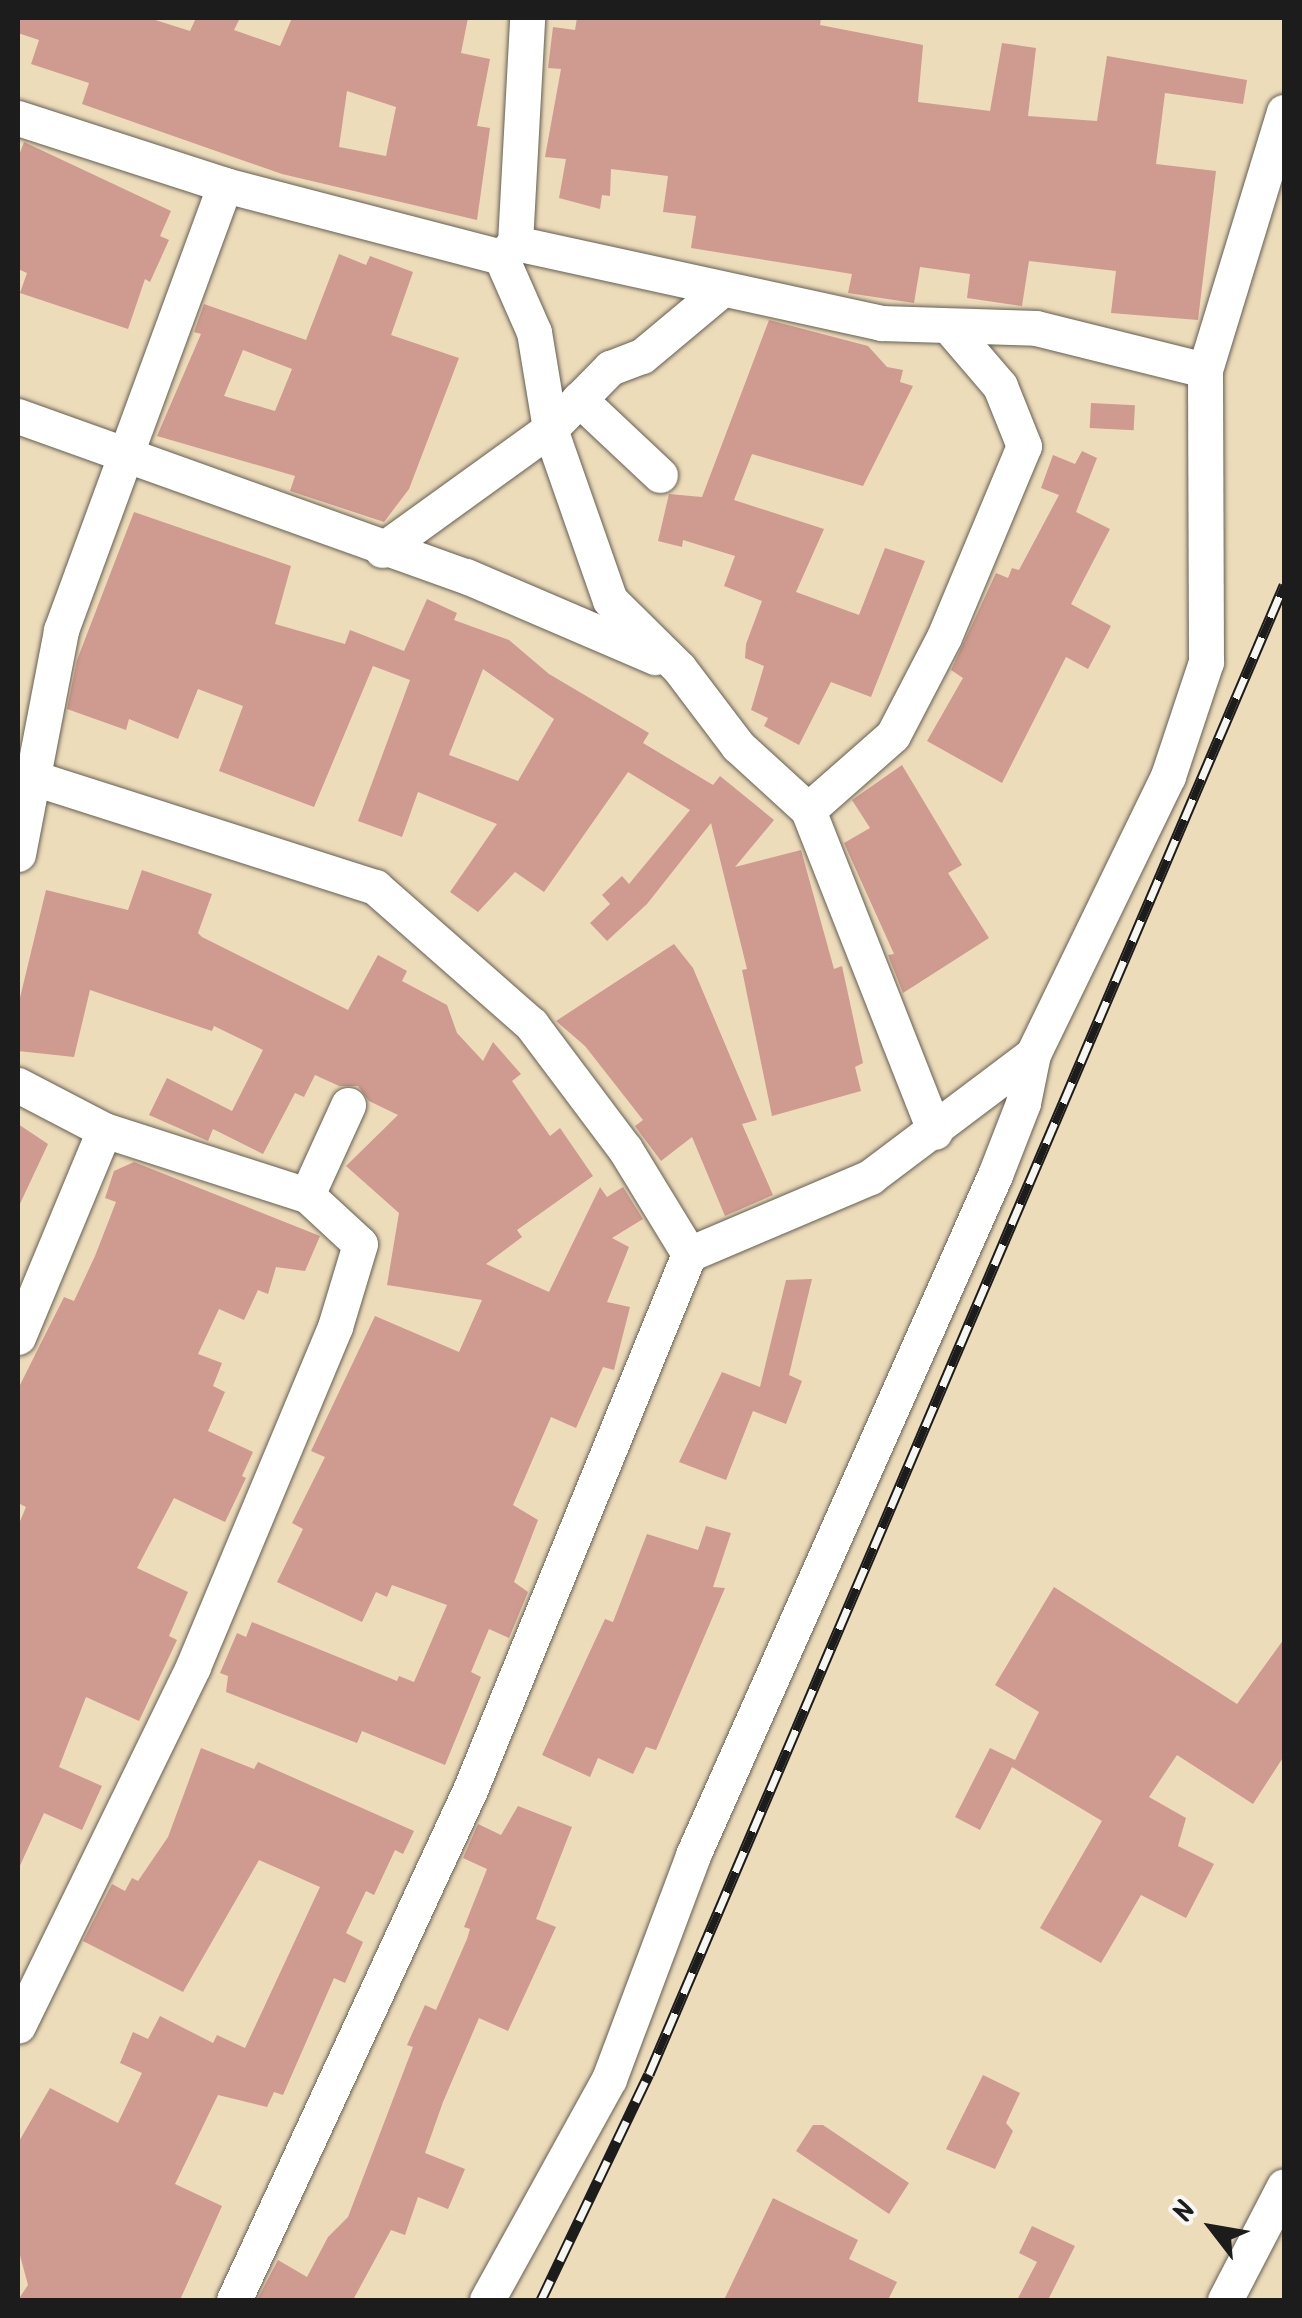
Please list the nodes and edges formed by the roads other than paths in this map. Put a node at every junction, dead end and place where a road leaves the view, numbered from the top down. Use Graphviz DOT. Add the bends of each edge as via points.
graph roads {
  1 [pos="527,18"];
  2 [pos="1284,112"];
  3 [pos="18,118"];
  4 [pos="226,185"];
  5 [pos="508,250"];
  6 [pos="722,290"];
  7 [pos="952,330"];
  8 [pos="1205,370"];
  9 [pos="579,399"];
  10 [pos="18,416"];
  11 [pos="550,429"];
  12 [pos="127,454"];
  13 [pos="660,475"];
  14 [pos="382,550"];
  15 [pos="679,668"];
  16 [pos="26,776"];
  17 [pos="808,810"];
  18 [pos="18,854"];
  19 [pos="1033,1054"];
  20 [pos="18,1085"];
  21 [pos="348,1105"];
  22 [pos="104,1130"];
  23 [pos="934,1132"];
  24 [pos="307,1195"];
  25 [pos="690,1254"];
  26 [pos="18,1336"];
  27 [pos="18,2026"];
  28 [pos="1284,2186"];
  29 [pos="234,2300"];
  30 [pos="487,2300"];
  31 [pos="1225,2300"];
  1 -- 5 [label="street"];
  2 -- 8 [label="street"];
  3 -- 4 [label="street"];
  4 -- 5 [label="street"];
  4 -- 12 [label="street"];
  5 -- 6 [label="street"];
  5 -- 11 [label="street" via="534,332"];
  6 -- 7 [label="street" via="882,323"];
  6 -- 9 [label="street" via="642,356 610,368"];
  7 -- 8 [label="street" via="1036,328"];
  7 -- 17 [label="street" via="1000,386 1024,446 944,638 893,735"];
  8 -- 19 [label="street" via="1206,662 1168,776"];
  9 -- 11 [label="street"];
  9 -- 13 [label="street"];
  10 -- 12 [label="street"];
  11 -- 14 [label="street"];
  11 -- 15 [label="street" via="610,600"];
  12 -- 14 [label="street"];
  12 -- 16 [label="street" via="61,630"];
  14 -- 15 [label="street" via="484,583"];
  15 -- 17 [label="street" via="738,746"];
  16 -- 18 [label="street"];
  16 -- 25 [label="street" via="375,887 531,1024 625,1148"];
  17 -- 23 [label="street"];
  19 -- 23 [label="street"];
  19 -- 30 [label="street" via="1024,1103 996,1175 693,1854 609,2080"];
  20 -- 22 [label="street"];
  21 -- 24 [label="street"];
  22 -- 24 [label="street"];
  22 -- 26 [label="street"];
  23 -- 25 [label="street" via="870,1178"];
  24 -- 27 [label="street" via="334,1213 360,1244 335,1327 194,1667"];
  25 -- 29 [label="street" via="470,1790"];
  28 -- 31 [label="street"];
}
